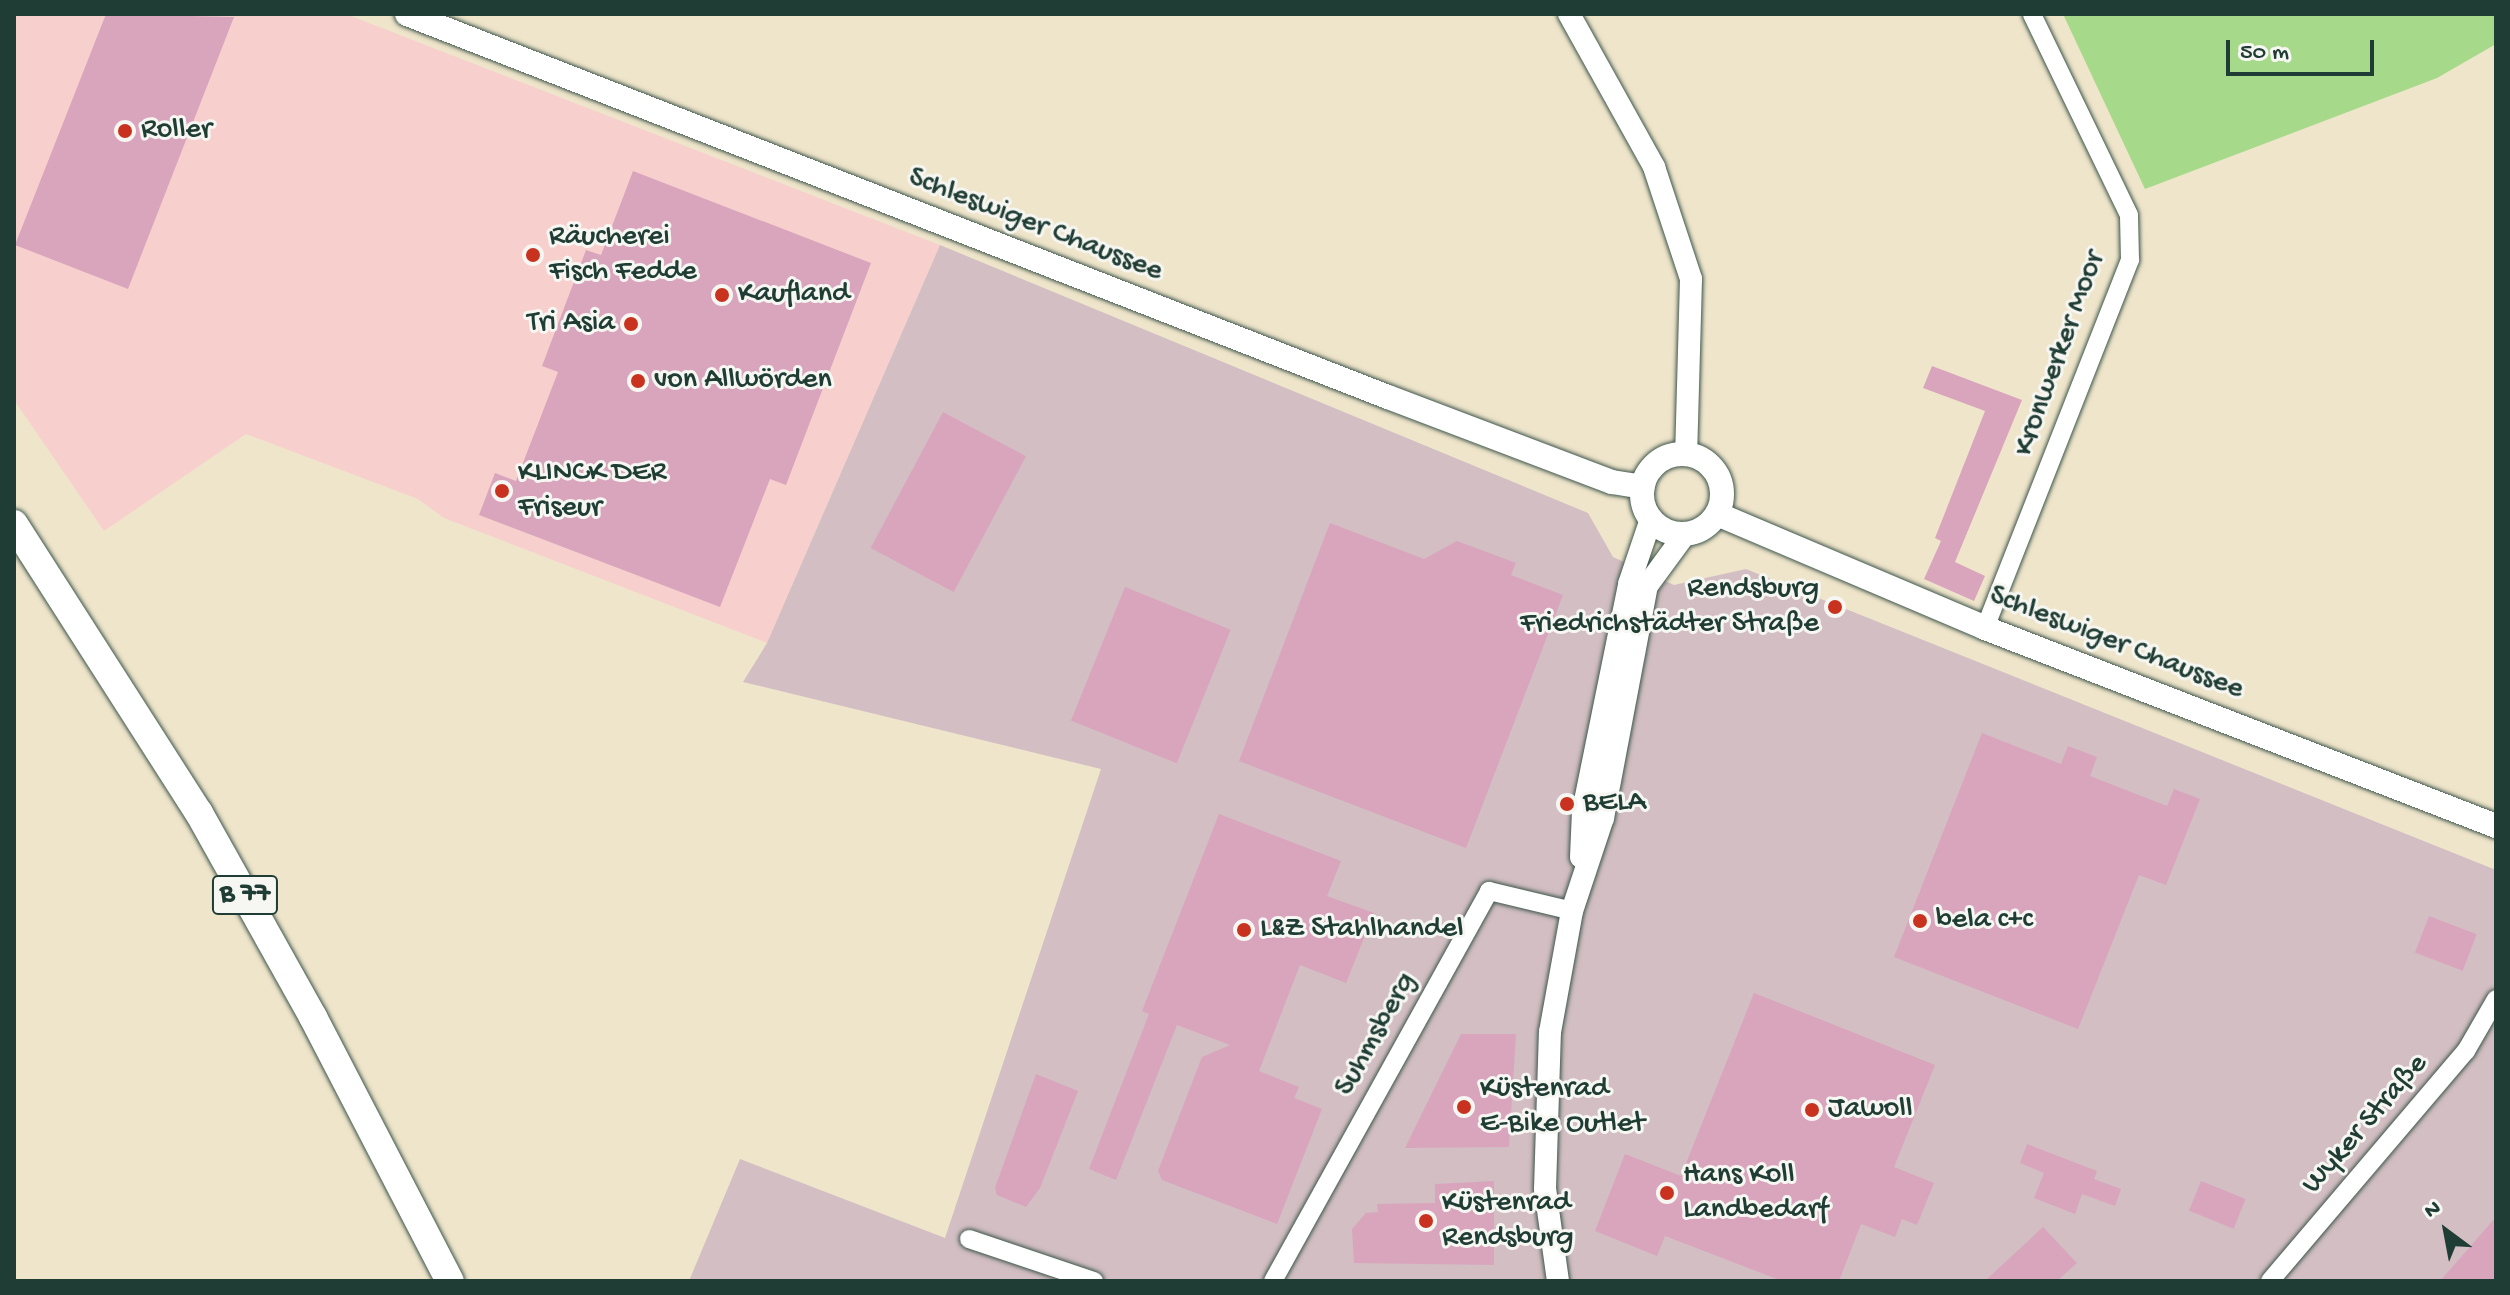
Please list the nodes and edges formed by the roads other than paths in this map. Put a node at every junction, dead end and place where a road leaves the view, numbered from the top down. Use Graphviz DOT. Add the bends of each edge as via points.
graph roads {
  1 [pos="407,14"];
  2 [pos="1569,14"];
  3 [pos="2032,14"];
  4 [pos="1686,454"];
  5 [pos="1643,487"];
  6 [pos="1717,514"];
  7 [pos="1651,519"];
  8 [pos="14,524"];
  9 [pos="1685,534"];
  10 [pos="1985,628"];
  11 [pos="2496,826"];
  12 [pos="1580,882"];
  13 [pos="1572,911"];
  14 [pos="2496,999"];
  15 [pos="969,1239"];
  16 [pos="450,1281"];
  17 [pos="1094,1281"];
  18 [pos="1273,1281"];
  19 [pos="1558,1281"];
  20 [pos="2270,1281"];
  1 -- 5 [label="main road, Schleswiger Chaussee" via="1388,397 1612,482"];
  2 -- 4 [label="street" via="1654,167 1691,279"];
  3 -- 10 [label="street, Kronwerker Moor" via="2129,215 2130,260"];
  4 -- 5 [label="main road" via="1657,463"];
  4 -- 6 [label="main road" via="1716,473 1722,496"];
  5 -- 7 [label="main road"];
  6 -- 9 [label="main road" via="1706,527"];
  6 -- 10 [label="main road, Schleswiger Chaussee"];
  7 -- 9 [label="main road" via="1664,530"];
  7 -- 12 [label="street" via="1629,584 1583,811"];
  8 -- 16 [label="main road, B 77" via="199,813 342,1070"];
  9 -- 12 [label="street" via="1647,586 1603,818"];
  10 -- 11 [label="main road, Schleswiger Chaussee"];
  12 -- 13 [label="street"];
  13 -- 18 [label="street, Suhmsberg" via="1489,891"];
  13 -- 19 [label="street" via="1550,1032 1545,1102 1545,1189"];
  14 -- 20 [label="street, Wyker Straße" via="2466,1051"];
  15 -- 17 [label="street"];
}
